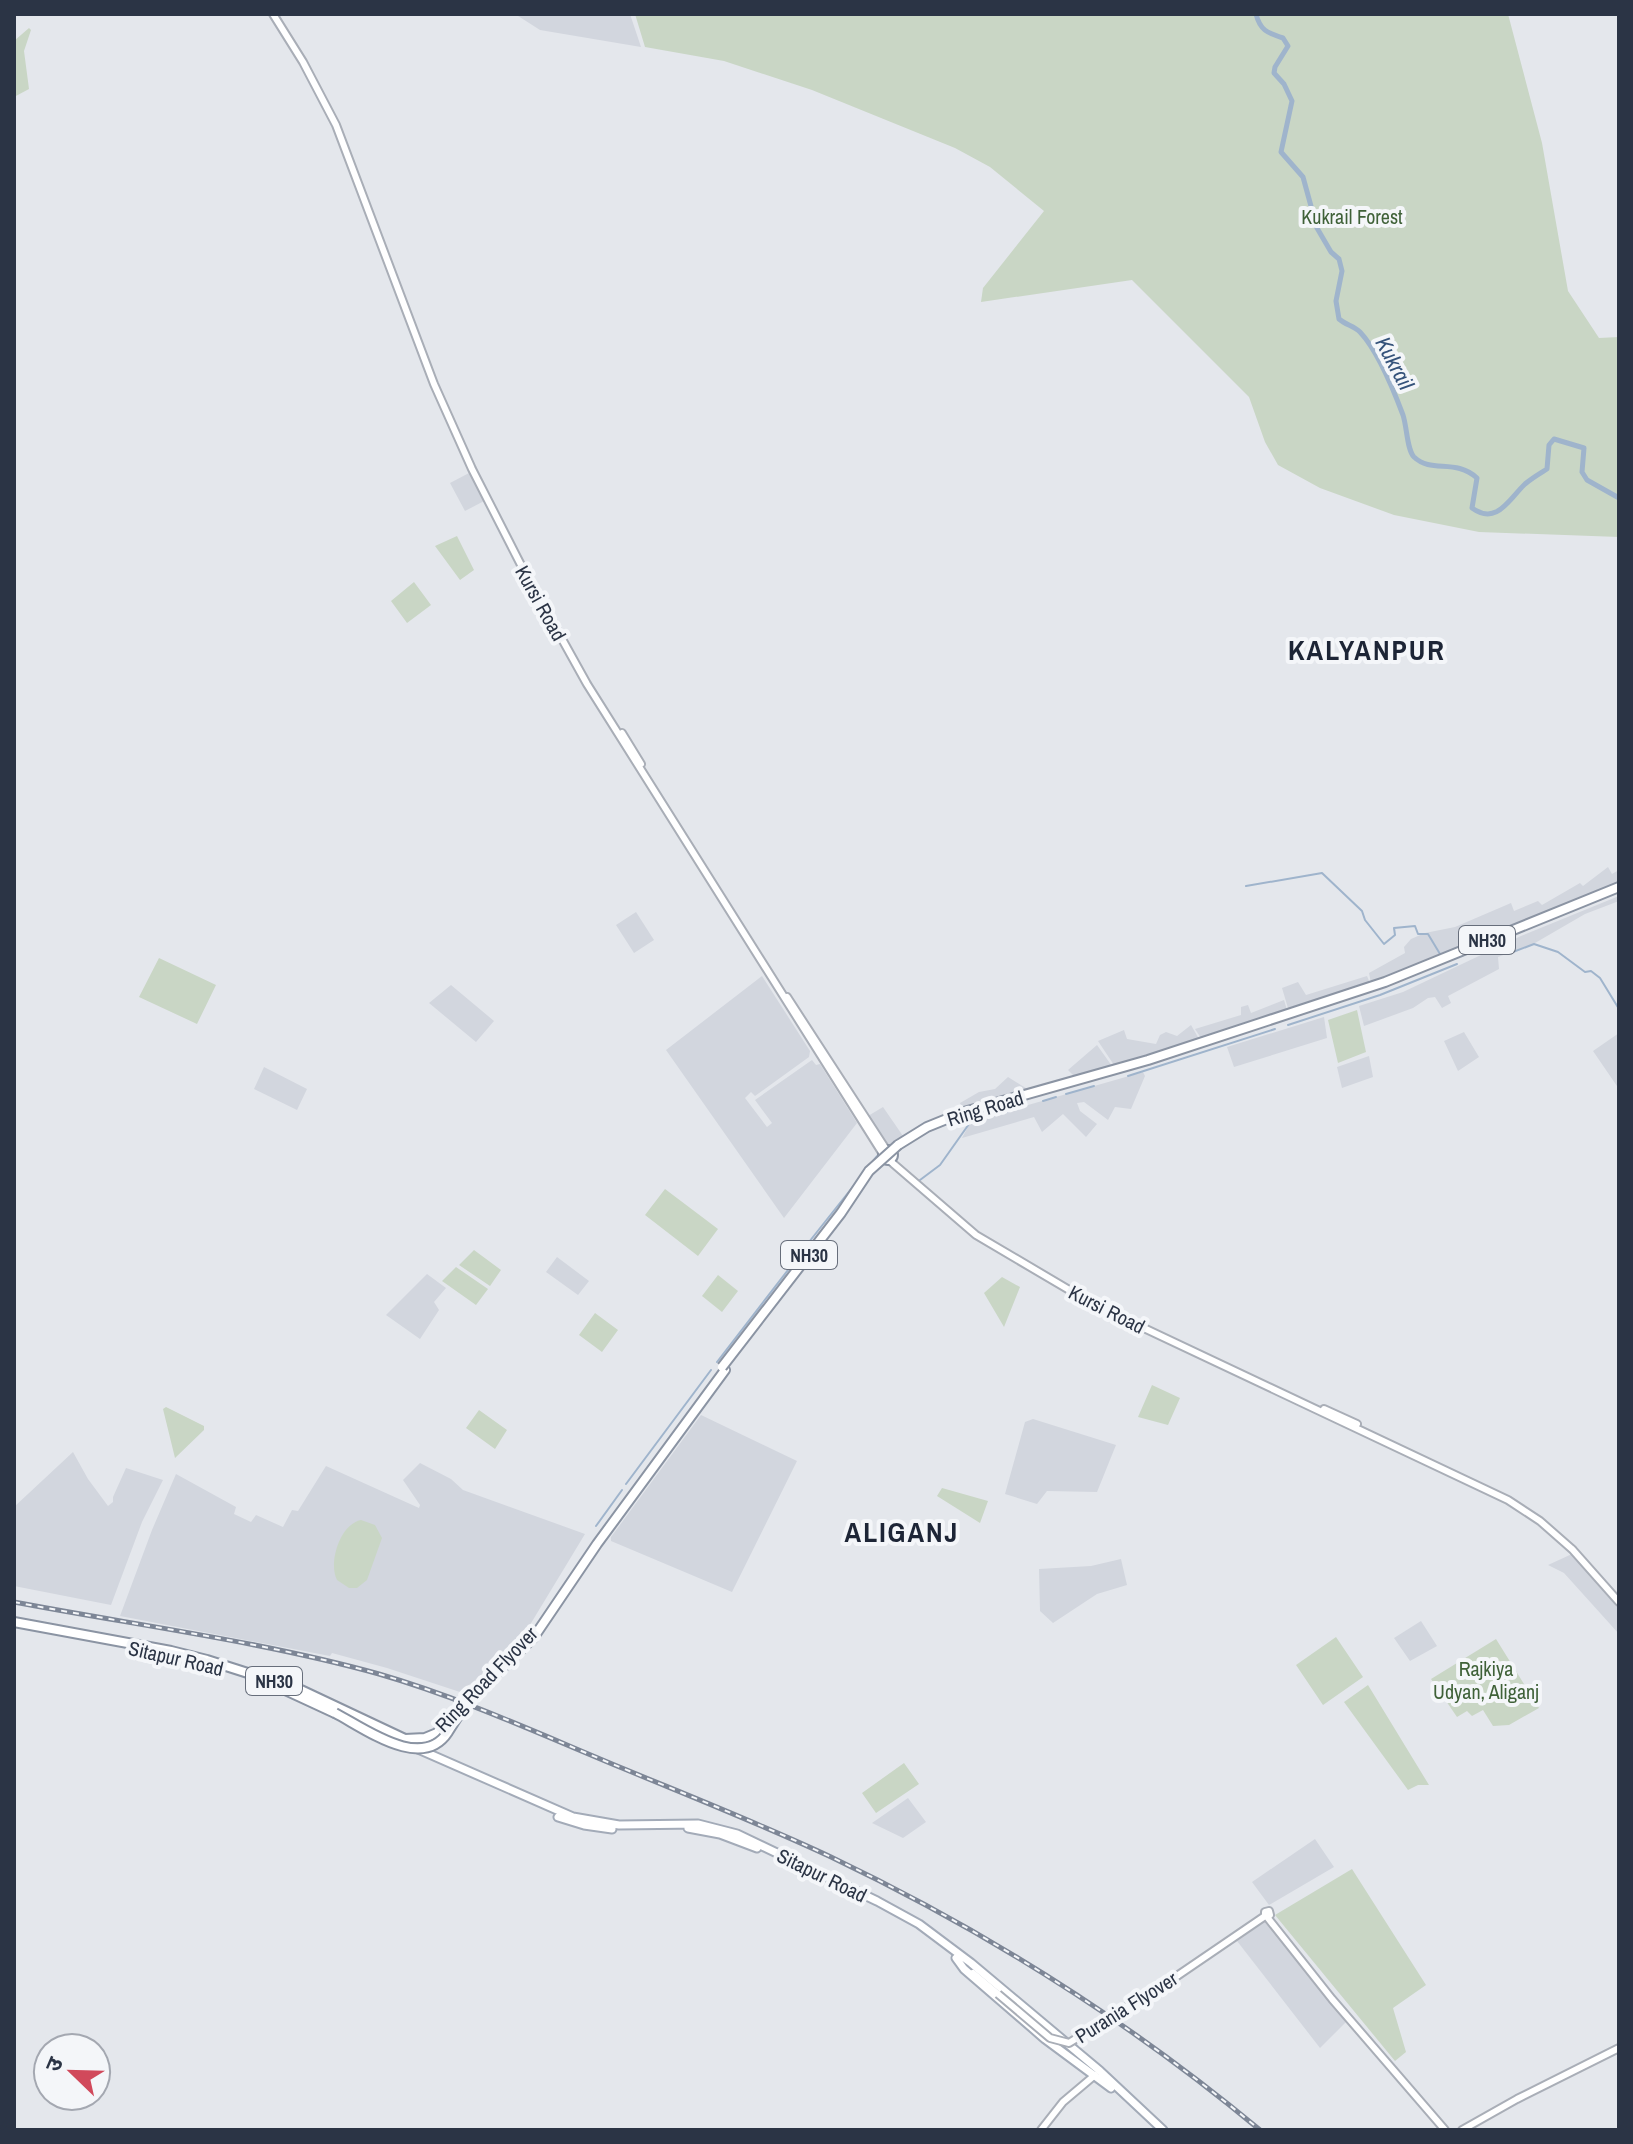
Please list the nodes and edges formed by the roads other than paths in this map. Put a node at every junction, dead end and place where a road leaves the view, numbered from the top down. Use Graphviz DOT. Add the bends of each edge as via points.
graph roads {
  1 [pos="275,14"];
  2 [pos="1619,889"];
  3 [pos="1118,1073"];
  4 [pos="724,1369"];
  5 [pos="567,1588"];
  6 [pos="1619,1602"];
  7 [pos="551,1603"];
  8 [pos="14,1623"];
  9 [pos="202,1660"];
  10 [pos="494,1673"];
  11 [pos="290,1692"];
  12 [pos="362,1719"];
  13 [pos="963,1961"];
  14 [pos="1619,2048"];
  15 [pos="1095,2075"];
  16 [pos="1475,2122"];
  17 [pos="1042,2130"];
  18 [pos="1156,2130"];
  19 [pos="1163,2130"];
  20 [pos="1447,2130"];
  21 [pos="1455,2130"];
  22 [pos="1462,2130"];
  1 -- 6 [label="main road, Kursi Road" via="343,132 429,366 507,533 575,659 888,1156 976,1235 1093,1304 1337,1415 1544,1519"];
  2 -- 3 [label="highway, Ring Road / NH30" via="1385,982"];
  2 -- 3 [label="highway, Ring Road / NH30" via="1386,985"];
  3 -- 4 [label="highway, Ring Road / NH30, bridge" via="964,1112 898,1145 869,1171"];
  4 -- 5 [label="highway, Ring Road / NH30"];
  4 -- 7 [label="highway, Ring Road / NH30"];
  5 -- 10 [label="highway, Ring Road Flyover / NH30" via="534,1637"];
  7 -- 10 [label="highway, Ring Road Flyover / NH30" via="527,1641"];
  8 -- 9 [label="highway, Sitapur Road / NH30"];
  8 -- 9 [label="highway, Sitapur Road / NH30"];
  9 -- 11 [label="highway, Sitapur Road / NH30"];
  9 -- 12 [label="highway, NH30" via="296,1688"];
  10 -- 11 [label="highway, Ring Road Flyover / NH30, bridge" via="464,1703 445,1736 425,1749 405,1749"];
  10 -- 12 [label="highway, Ring Road Flyover / NH30, bridge" via="460,1701 444,1726 425,1738 405,1739"];
  11 -- 12 [label="main road, Sitapur Road"];
  12 -- 13 [label="main road, Sitapur Road" via="573,1823 688,1828 735,1839 905,1920"];
  13 -- 15 [label="main road, Sitapur Road" via="964,1969 1045,2039"];
  13 -- 19 [label="main road, Sitapur Road" via="1100,2071"];
  13 -- 20 [label="main road, Purania Flyover, bridge" via="1053,2036 1066,2040 1267,1915"];
  14 -- 16 [label="main road"];
  15 -- 17 [label="main road"];
  15 -- 18 [label="main road, Sitapur Road"];
  16 -- 21 [label="main road"];
  16 -- 22 [label="main road"];
}
